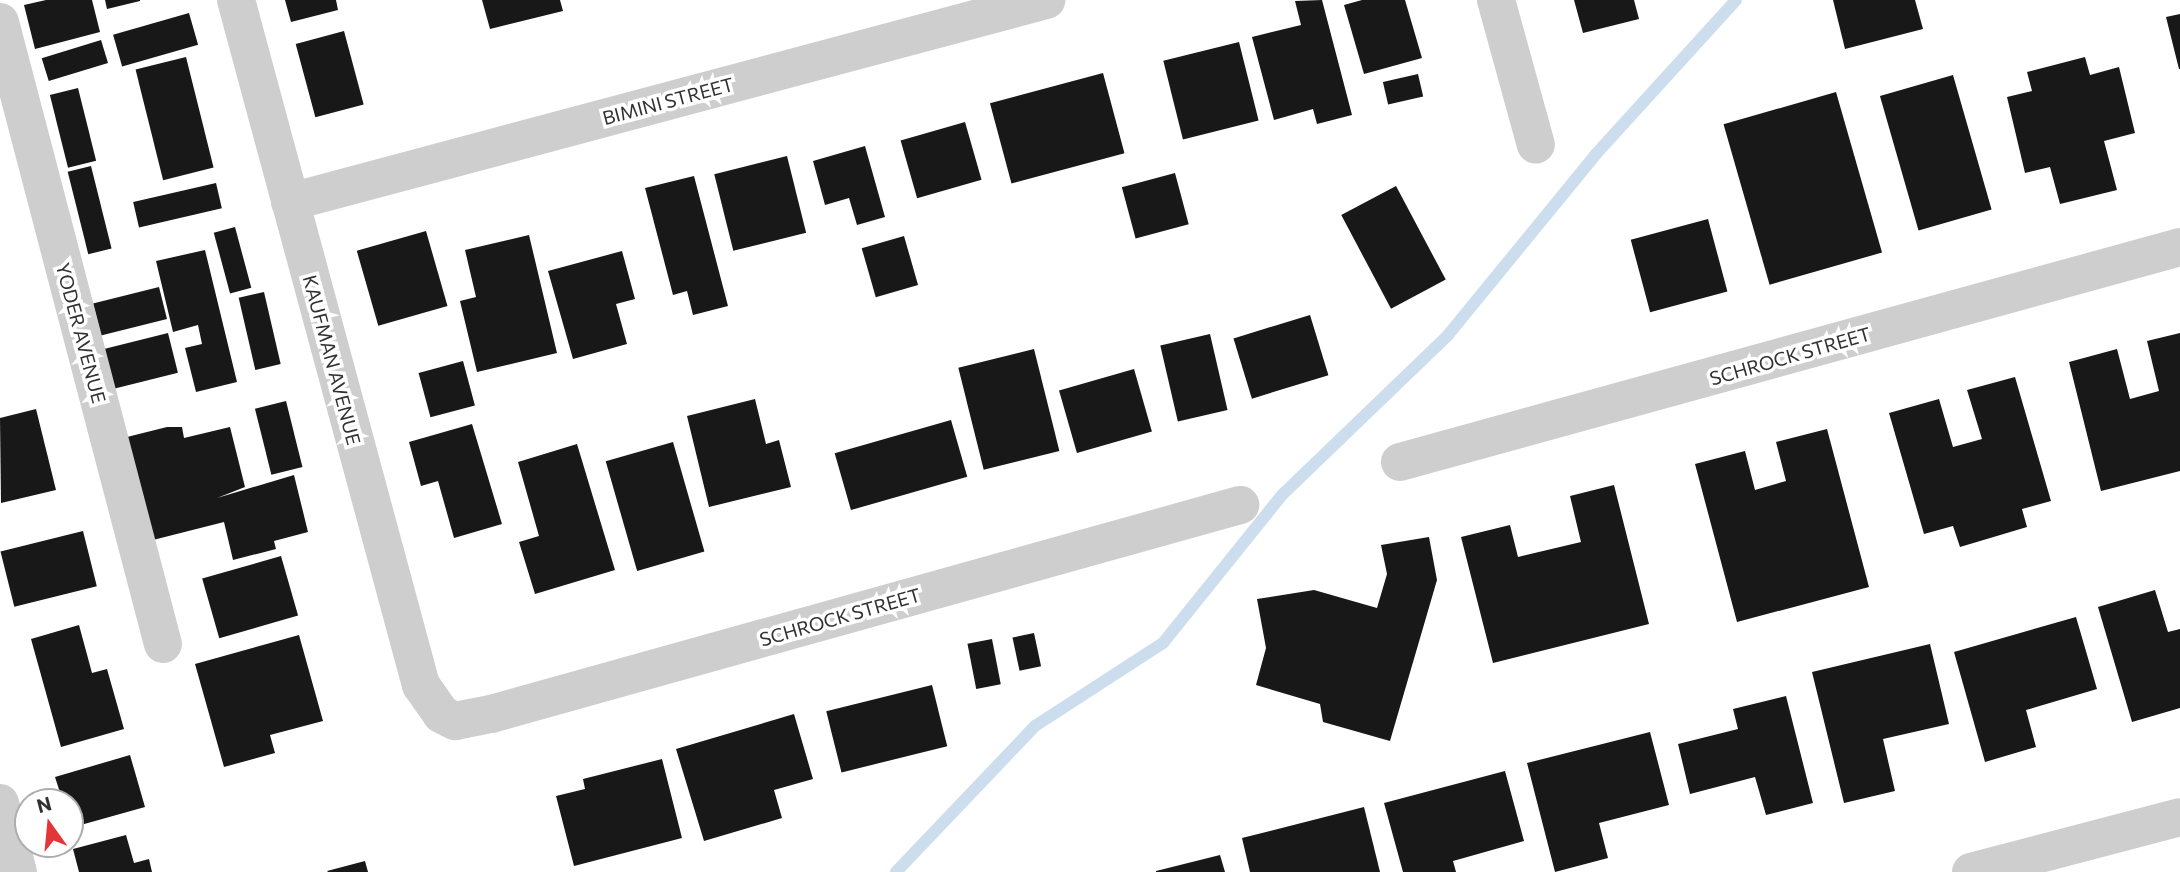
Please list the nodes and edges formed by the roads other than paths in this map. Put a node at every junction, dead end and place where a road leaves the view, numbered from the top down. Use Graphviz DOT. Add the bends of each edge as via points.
graph roads {
  1 [pos="236,0"];
  2 [pos="1046,0"];
  3 [pos="1496,0"];
  4 [pos="0,22"];
  5 [pos="1536,145"];
  6 [pos="289,202"];
  7 [pos="2180,247"];
  8 [pos="1400,462"];
  9 [pos="1240,505"];
  10 [pos="163,644"];
  11 [pos="441,714"];
  12 [pos="0,803"];
  13 [pos="2180,817"];
  14 [pos="18,872"];
  15 [pos="1971,872"];
  1 -- 6 [label="street, KAUFMAN AVENUE"];
  2 -- 6 [label="street, BIMINI STREET"];
  3 -- 5 [label="street"];
  4 -- 10 [label="street, YODER AVENUE"];
  6 -- 11 [label="street, KAUFMAN AVENUE" via="421,685"];
  7 -- 8 [label="street, SCHROCK STREET"];
  9 -- 11 [label="street, SCHROCK STREET" via="491,714 455,721"];
  12 -- 14 [label="street"];
  13 -- 15 [label="street"];
}
